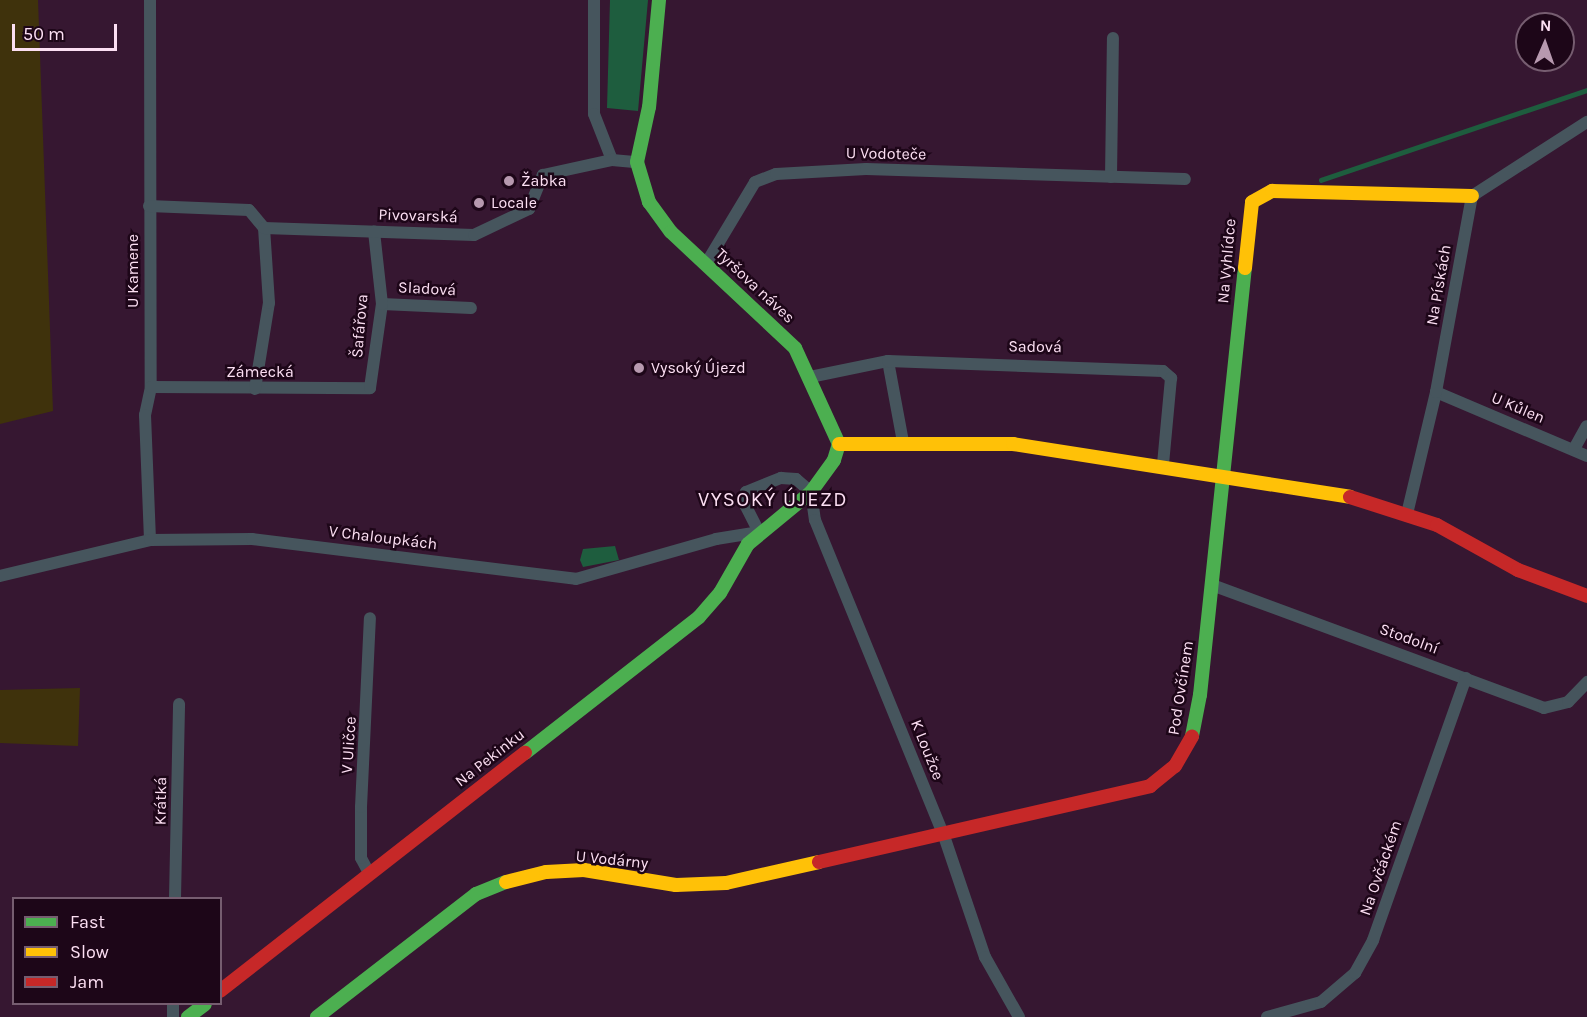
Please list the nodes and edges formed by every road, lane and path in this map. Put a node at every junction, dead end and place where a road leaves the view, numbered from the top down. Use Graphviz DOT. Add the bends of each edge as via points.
graph roads {
  1 [pos="150,0"];
  2 [pos="594,0"];
  3 [pos="659,0"];
  4 [pos="1113,38"];
  5 [pos="1587,122"];
  6 [pos="612,160"];
  7 [pos="637,162"];
  8 [pos="1111,177"];
  9 [pos="1185,179"];
  10 [pos="1472,196"];
  11 [pos="149,206"];
  12 [pos="264,228"];
  13 [pos="374,231"];
  14 [pos="707,262"];
  15 [pos="382,304"];
  16 [pos="471,308"];
  17 [pos="888,361"];
  18 [pos="810,377"];
  19 [pos="151,387"];
  20 [pos="370,388"];
  21 [pos="255,389"];
  22 [pos="1436,392"];
  23 [pos="1587,426"];
  24 [pos="903,442"];
  25 [pos="839,444"];
  26 [pos="1574,449"];
  27 [pos="1587,456"];
  28 [pos="1163,465"];
  29 [pos="1223,475"];
  30 [pos="811,492"];
  31 [pos="1407,514"];
  32 [pos="759,532"];
  33 [pos="150,540"];
  34 [pos="0,576"];
  35 [pos="1212,585"];
  36 [pos="1587,596"];
  37 [pos="370,618"];
  38 [pos="1466,678"];
  39 [pos="1587,682"];
  40 [pos="179,704"];
  41 [pos="944,836"];
  42 [pos="369,873"];
  43 [pos="175,897"];
  44 [pos="222,989"];
  45 [pos="204,1005"];
  46 [pos="328,1014"];
  47 [pos="188,1017"];
  48 [pos="1019,1017"];
  49 [pos="1268,1017"];
  1 -- 11 [label="street, U Kamene"];
  2 -- 6 [label="street" via="594,114"];
  3 -- 7 [label="street, Tyršova náves" via="650,106"];
  4 -- 8 [label="street"];
  5 -- 10 [label="street"];
  6 -- 7 [label="street"];
  6 -- 13 [label="street, Pivovarská" via="543,175 529,209 474,235"];
  7 -- 14 [label="street, Tyršova náves" via="658,218"];
  8 -- 9 [label="street, U Vodoteče"];
  8 -- 14 [label="street, U Vodoteče" via="856,169 776,174 755,182"];
  10 -- 22 [label="street, Na Pískách"];
  10 -- 29 [label="street, Na Vyhlídce" via="1272,191 1256,197 1248,211"];
  11 -- 12 [label="street" via="249,210"];
  11 -- 19 [label="street, U Kamene"];
  12 -- 13 [label="street, Pivovarská"];
  12 -- 21 [label="street" via="268,310"];
  13 -- 15 [label="street, Šafářova"];
  14 -- 18 [label="street, Tyršova náves" via="784,334"];
  15 -- 16 [label="street, Sladová"];
  15 -- 20 [label="street, Šafářova"];
  17 -- 18 [label="street, Sadová"];
  17 -- 24 [label="street"];
  17 -- 28 [label="street, Sadová" via="1163,371 1171,378"];
  18 -- 25 [label="street, Tyršova náves"];
  19 -- 21 [label="street, Zámecká"];
  19 -- 33 [label="street, U Kamene" via="145,415"];
  20 -- 21 [label="street, Zámecká"];
  22 -- 26 [label="street, U Kůlen"];
  22 -- 31 [label="street, Na Pískách"];
  23 -- 26 [label="street"];
  24 -- 25 [label="street"];
  24 -- 28 [label="street" via="1013,444"];
  25 -- 30 [label="street, Na Pekinku" via="834,460"];
  26 -- 27 [label="street, U Kůlen"];
  28 -- 29 [label="street"];
  29 -- 31 [label="street" via="1339,494"];
  29 -- 35 [label="street, Pod Ovčínem"];
  30 -- 32 [label="street, Na Pekinku"];
  30 -- 32 [label="street" via="796,478 781,478 746,492 745,505"];
  30 -- 41 [label="street, K Loužce" via="815,520"];
  31 -- 36 [label="street" via="1437,525 1518,570"];
  32 -- 33 [label="street, V Chaloupkách" via="716,539 576,579 252,539"];
  32 -- 42 [label="street, Na Pekinku" via="720,593 699,617"];
  33 -- 34 [label="street, V Chaloupkách"];
  35 -- 38 [label="street, Stodolní"];
  35 -- 41 [label="street, Pod Ovčínem" via="1200,695 1190,744 1174,766 1150,786"];
  37 -- 42 [label="street, V Uličce" via="361,807 361,858"];
  38 -- 39 [label="street, Stodolní" via="1544,708 1568,702"];
  38 -- 49 [label="street, Na Ovčáckém" via="1373,940 1355,973 1321,1002"];
  40 -- 43 [label="street, Krátká"];
  41 -- 46 [label="street, U Vodárny" via="726,884 676,885 584,870 546,872 506,882 476,894"];
  41 -- 48 [label="street, K Loužce" via="985,957"];
  42 -- 44 [label="street, Na Pekinku"];
  45 -- 47 [label="street"];
}
